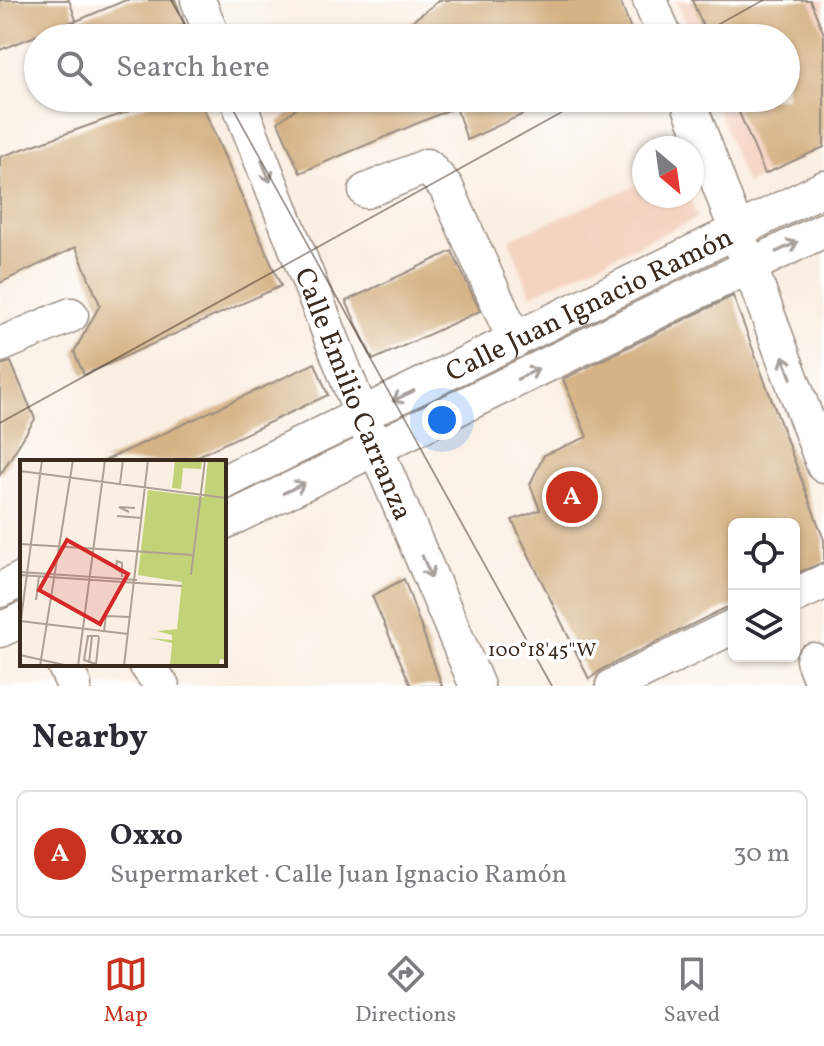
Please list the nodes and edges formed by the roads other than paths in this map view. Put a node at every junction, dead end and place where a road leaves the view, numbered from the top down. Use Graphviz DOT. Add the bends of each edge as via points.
graph roads {
  1 [pos="198,0"];
  2 [pos="650,0"];
  3 [pos="207,24"];
  4 [pos="659,24"];
  5 [pos="243,112"];
  6 [pos="692,112"];
  7 [pos="824,188"];
  8 [pos="366,191"];
  9 [pos="824,230"];
  10 [pos="738,231"];
  11 [pos="750,265"];
  12 [pos="71,315"];
  13 [pos="515,341"];
  14 [pos="0,345"];
  15 [pos="362,416"];
  16 [pos="377,448"];
  17 [pos="824,466"];
  18 [pos="226,481"];
  19 [pos="226,521"];
  20 [pos="20,580"];
  21 [pos="824,582"];
  22 [pos="0,590"];
  23 [pos="800,593"];
  24 [pos="20,621"];
  25 [pos="728,629"];
  26 [pos="0,630"];
  27 [pos="65,666"];
  28 [pos="147,666"];
  29 [pos="74,686"];
  30 [pos="162,686"];
  31 [pos="477,686"];
  32 [pos="613,686"];
  1 -- 3 [label="street"];
  2 -- 4 [label="street"];
  5 -- 15 [label="street, Calle Emilio Carranza, one-way"];
  6 -- 10 [label="street"];
  7 -- 10 [label="street, Calle Juan Ignacio Ramón"];
  8 -- 13 [label="street" via="427,166 446,187"];
  11 -- 9 [label="street, Calle Juan Ignacio Ramón, one-way"];
  10 -- 11 [label="street"];
  10 -- 13 [label="street, Calle Juan Ignacio Ramón"];
  16 -- 11 [label="street, Calle Juan Ignacio Ramón, one-way"];
  17 -- 11 [label="street, one-way"];
  12 -- 14 [label="street"];
  13 -- 15 [label="street, Calle Juan Ignacio Ramón, one-way"];
  15 -- 16 [label="street, Calle Emilio Carranza"];
  15 -- 18 [label="street, Calle Juan Ignacio Ramón"];
  19 -- 16 [label="street, Calle Juan Ignacio Ramón, one-way"];
  16 -- 31 [label="street, Calle Emilio Carranza, one-way"];
  20 -- 22 [label="street"];
  21 -- 23 [label="street"];
  24 -- 26 [label="street"];
  25 -- 32 [label="street"];
  27 -- 29 [label="street"];
  28 -- 30 [label="street"];
}
